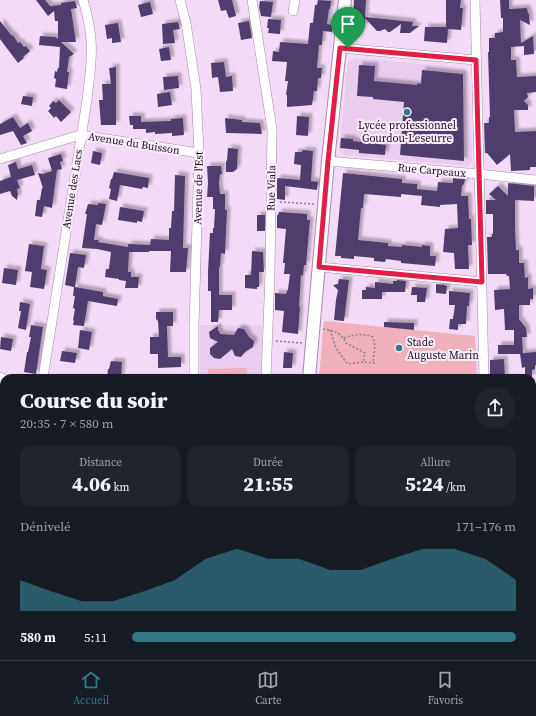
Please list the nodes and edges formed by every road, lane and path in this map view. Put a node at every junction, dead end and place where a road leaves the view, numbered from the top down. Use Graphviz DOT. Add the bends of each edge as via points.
graph roads {
  1 [pos="83,0"];
  2 [pos="180,0"];
  3 [pos="252,0"];
  4 [pos="295,0"];
  5 [pos="345,0"];
  6 [pos="475,0"];
  7 [pos="294,10"];
  8 [pos="340,48"];
  9 [pos="476,60"];
  10 [pos="80,135"];
  11 [pos="199,153"];
  12 [pos="0,159"];
  13 [pos="328,161"];
  14 [pos="479,174"];
  15 [pos="536,180"];
  16 [pos="271,201"];
  17 [pos="324,205"];
  18 [pos="319,267"];
  19 [pos="482,282"];
  20 [pos="314,327"];
  21 [pos="330,330"];
  22 [pos="344,338"];
  23 [pos="268,340"];
  24 [pos="306,344"];
  25 [pos="363,362"];
  26 [pos="373,362"];
  27 [pos="376,363"];
  28 [pos="44,374"];
  29 [pos="194,374"];
  30 [pos="266,374"];
  31 [pos="313,374"];
  32 [pos="484,374"];
  1 -- 10 [label="street, Avenue des Lacs" via="91,48 87,100"];
  2 -- 11 [label="street, Avenue de l'Est" via="196,89"];
  3 -- 16 [label="street, Rue Viala" via="272,129"];
  4 -- 7 [label="street"];
  5 -- 8 [label="main road"];
  6 -- 9 [label="street"];
  8 -- 9 [label="street"];
  8 -- 13 [label="main road"];
  9 -- 14 [label="street"];
  10 -- 11 [label="street, Avenue du Buisson"];
  10 -- 12 [label="street, Avenue du Buisson"];
  10 -- 28 [label="street, Avenue des Lacs"];
  11 -- 29 [label="street, Avenue de l'Est"];
  13 -- 14 [label="street, Rue Carpeaux"];
  13 -- 17 [label="main road"];
  14 -- 15 [label="street, Rue Carpeaux"];
  14 -- 19 [label="street"];
  16 -- 17 [label="path"];
  16 -- 23 [label="street, Rue Viala"];
  17 -- 18 [label="main road"];
  18 -- 19 [label="street"];
  18 -- 20 [label="main road"];
  19 -- 32 [label="street"];
  20 -- 21 [label="path"];
  20 -- 31 [label="main road"];
  21 -- 22 [label="path"];
  21 -- 25 [label="path" via="336,348 348,364"];
  22 -- 25 [label="path" via="346,343 365,353"];
  22 -- 26 [label="path" via="356,334 372,337 375,346"];
  23 -- 24 [label="path"];
  23 -- 30 [label="street, Rue Viala"];
  25 -- 26 [label="path"];
  26 -- 27 [label="path"];
}
